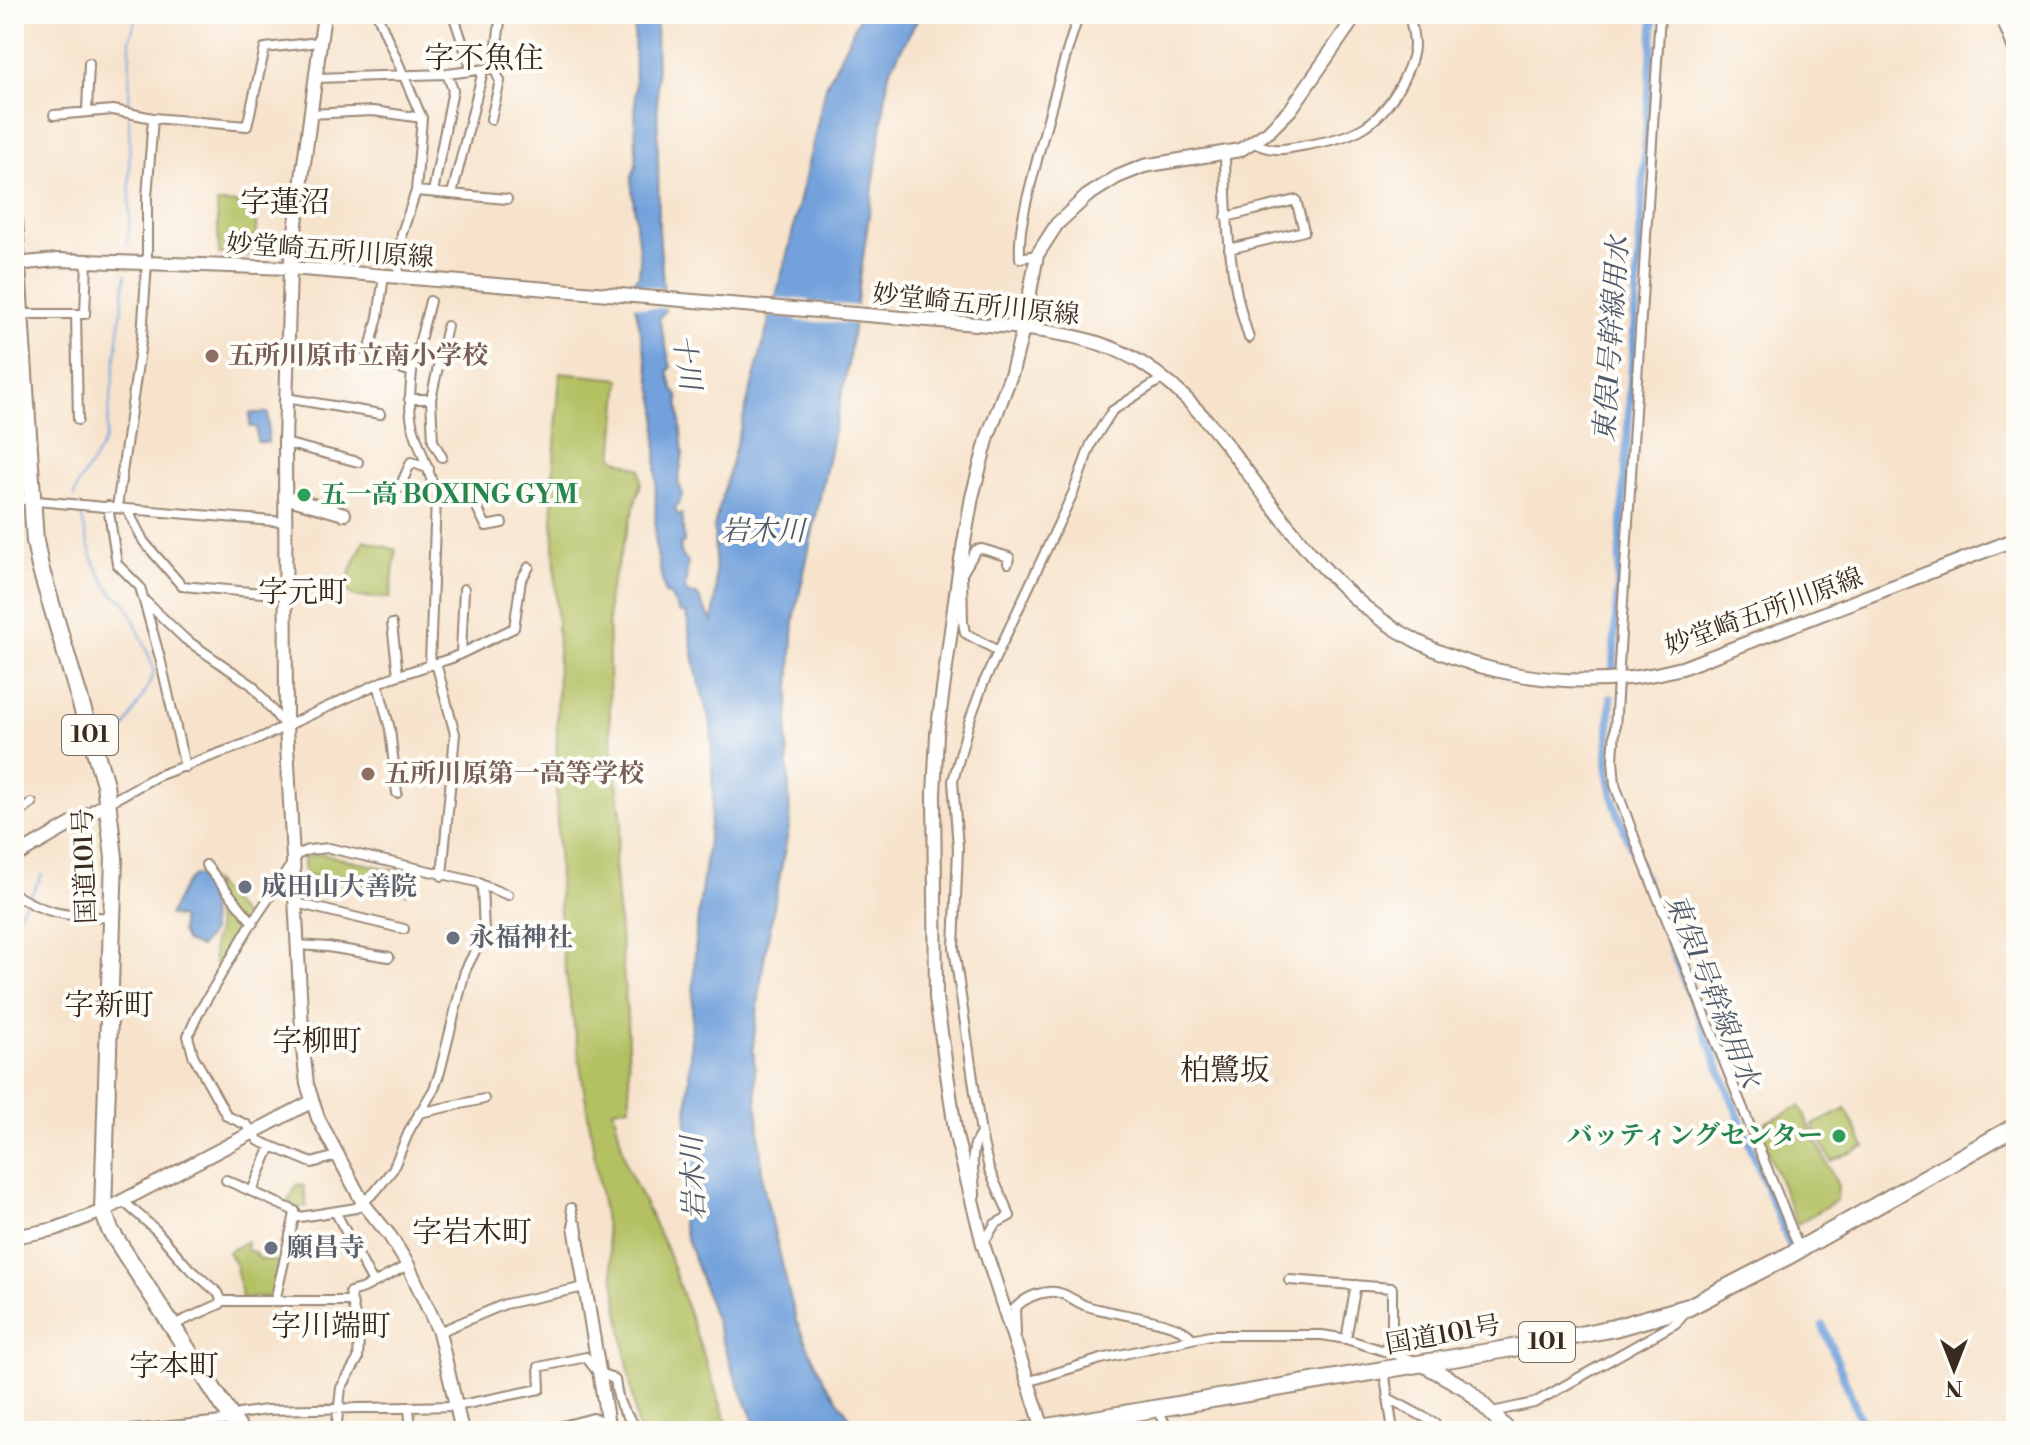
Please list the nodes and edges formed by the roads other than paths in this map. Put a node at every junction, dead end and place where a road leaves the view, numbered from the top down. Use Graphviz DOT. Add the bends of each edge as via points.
graph roads {
  1 [pos="324,14"];
  2 [pos="377,14"];
  3 [pos="453,14"];
  4 [pos="501,14"];
  5 [pos="1079,14"];
  6 [pos="1357,14"];
  7 [pos="1409,14"];
  8 [pos="1660,14"];
  9 [pos="1999,14"];
  10 [pos="319,42"];
  11 [pos="2016,57"];
  12 [pos="89,63"];
  13 [pos="494,68"];
  14 [pos="472,71"];
  15 [pos="483,71"];
  16 [pos="447,74"];
  17 [pos="404,75"];
  18 [pos="315,78"];
  19 [pos="87,111"];
  20 [pos="309,114"];
  21 [pos="54,115"];
  22 [pos="153,118"];
  23 [pos="422,118"];
  24 [pos="491,119"];
  25 [pos="1253,142"];
  26 [pos="1225,154"];
  27 [pos="416,191"];
  28 [pos="433,192"];
  29 [pos="452,194"];
  30 [pos="507,199"];
  31 [pos="1226,217"];
  32 [pos="14,221"];
  33 [pos="1229,249"];
  34 [pos="1037,255"];
  35 [pos="87,261"];
  36 [pos="147,262"];
  37 [pos="16,264"];
  38 [pos="290,268"];
  39 [pos="384,276"];
  40 [pos="398,276"];
  41 [pos="430,301"];
  42 [pos="20,314"];
  43 [pos="76,314"];
  44 [pos="447,326"];
  45 [pos="1018,328"];
  46 [pos="1249,338"];
  47 [pos="369,352"];
  48 [pos="288,355"];
  49 [pos="412,372"];
  50 [pos="1163,378"];
  51 [pos="286,398"];
  52 [pos="409,399"];
  53 [pos="431,399"];
  54 [pos="380,414"];
  55 [pos="78,420"];
  56 [pos="285,443"];
  57 [pos="442,457"];
  58 [pos="358,462"];
  59 [pos="429,469"];
  60 [pos="399,489"];
  61 [pos="285,497"];
  62 [pos="436,497"];
  63 [pos="14,499"];
  64 [pos="32,501"];
  65 [pos="118,507"];
  66 [pos="344,514"];
  67 [pos="285,522"];
  68 [pos="502,523"];
  69 [pos="2016,539"];
  70 [pos="1008,563"];
  71 [pos="529,567"];
  72 [pos="960,573"];
  73 [pos="464,589"];
  74 [pos="286,595"];
  75 [pos="143,599"];
  76 [pos="392,624"];
  77 [pos="998,651"];
  78 [pos="461,653"];
  79 [pos="433,663"];
  80 [pos="398,675"];
  81 [pos="1619,679"];
  82 [pos="378,684"];
  83 [pos="286,726"];
  84 [pos="185,767"];
  85 [pos="397,793"];
  86 [pos="32,803"];
  87 [pos="108,803"];
  88 [pos="14,817"];
  89 [pos="14,857"];
  90 [pos="294,859"];
  91 [pos="206,865"];
  92 [pos="442,876"];
  93 [pos="482,885"];
  94 [pos="14,894"];
  95 [pos="508,895"];
  96 [pos="296,903"];
  97 [pos="112,918"];
  98 [pos="253,923"];
  99 [pos="404,929"];
  100 [pos="298,945"];
  101 [pos="389,957"];
  102 [pos="484,1099"];
  103 [pos="311,1102"];
  104 [pos="419,1113"];
  105 [pos="2016,1126"];
  106 [pos="251,1132"];
  107 [pos="981,1134"];
  108 [pos="271,1146"];
  109 [pos="336,1156"];
  110 [pos="989,1169"];
  111 [pos="974,1179"];
  112 [pos="226,1180"];
  113 [pos="252,1191"];
  114 [pos="123,1201"];
  115 [pos="363,1203"];
  116 [pos="973,1203"];
  117 [pos="571,1208"];
  118 [pos="103,1211"];
  119 [pos="336,1213"];
  120 [pos="294,1218"];
  121 [pos="575,1226"];
  122 [pos="14,1237"];
  123 [pos="983,1244"];
  124 [pos="1800,1250"];
  125 [pos="408,1265"];
  126 [pos="1289,1280"];
  127 [pos="373,1283"];
  128 [pos="1356,1285"];
  129 [pos="585,1287"];
  130 [pos="222,1301"];
  131 [pos="275,1301"];
  132 [pos="351,1301"];
  133 [pos="1689,1307"];
  134 [pos="171,1326"];
  135 [pos="439,1332"];
  136 [pos="1191,1337"];
  137 [pos="1346,1339"];
  138 [pos="1017,1349"];
  139 [pos="1385,1350"];
  140 [pos="1421,1363"];
  141 [pos="1384,1370"];
  142 [pos="600,1371"];
  143 [pos="1027,1382"];
  144 [pos="1388,1398"];
  145 [pos="456,1406"];
  146 [pos="339,1408"];
  147 [pos="409,1408"];
  148 [pos="1157,1408"];
  149 [pos="1492,1412"];
  150 [pos="1435,1423"];
  151 [pos="237,1426"];
  152 [pos="148,1430"];
  153 [pos="1036,1430"];
  154 [pos="120,1431"];
  155 [pos="336,1431"];
  156 [pos="411,1431"];
  157 [pos="462,1431"];
  158 [pos="543,1431"];
  159 [pos="607,1431"];
  160 [pos="639,1431"];
  161 [pos="1169,1431"];
  162 [pos="1325,1431"];
  163 [pos="1341,1431"];
  164 [pos="1393,1431"];
  165 [pos="1509,1431"];
  1 -- 10 [label="street"];
  2 -- 17 [label="street"];
  3 -- 14 [label="street"];
  4 -- 13 [label="street"];
  5 -- 34 [label="street" via="1019,243 1020,258"];
  6 -- 25 [label="street" via="1291,109"];
  7 -- 25 [label="street" via="1411,61 1379,118 1345,138 1321,143 1278,150"];
  8 -- 81 [label="street"];
  9 -- 11 [label="street"];
  10 -- 18 [label="street"];
  10 -- 22 [label="street" via="265,48 247,126"];
  12 -- 19 [label="street"];
  13 -- 15 [label="street"];
  13 -- 24 [label="street" via="500,81"];
  14 -- 15 [label="street"];
  14 -- 16 [label="street"];
  15 -- 29 [label="street"];
  16 -- 17 [label="street"];
  16 -- 28 [label="street" via="453,90"];
  17 -- 18 [label="street"];
  17 -- 23 [label="street"];
  18 -- 20 [label="street"];
  19 -- 21 [label="street"];
  19 -- 22 [label="street"];
  20 -- 23 [label="street" via="373,111"];
  20 -- 38 [label="street"];
  22 -- 36 [label="street"];
  23 -- 27 [label="street"];
  25 -- 26 [label="street"];
  26 -- 31 [label="street"];
  26 -- 34 [label="street" via="1144,166 1117,177 1073,208"];
  27 -- 28 [label="street"];
  27 -- 40 [label="street" via="402,233"];
  28 -- 29 [label="street"];
  29 -- 30 [label="street"];
  31 -- 33 [label="street"];
  31 -- 33 [label="street" via="1296,200 1304,231"];
  32 -- 37 [label="highway, 国道101号 / 101"];
  33 -- 46 [label="street"];
  34 -- 45 [label="street"];
  35 -- 36 [label="street, 妙堂崎五所川原線"];
  35 -- 37 [label="street, 妙堂崎五所川原線"];
  35 -- 43 [label="street" via="85,314"];
  36 -- 38 [label="street, 妙堂崎五所川原線"];
  36 -- 65 [label="street"];
  37 -- 42 [label="highway, 国道101号 / 101"];
  38 -- 39 [label="street, 妙堂崎五所川原線"];
  38 -- 48 [label="street"];
  39 -- 40 [label="street, 妙堂崎五所川原線"];
  39 -- 47 [label="street"];
  40 -- 45 [label="street, 妙堂崎五所川原線"];
  41 -- 49 [label="street"];
  42 -- 43 [label="street"];
  42 -- 64 [label="highway, 国道101号 / 101"];
  43 -- 55 [label="street"];
  44 -- 53 [label="street"];
  45 -- 50 [label="street, 妙堂崎五所川原線" via="1063,333 1113,348"];
  45 -- 72 [label="street" via="1012,372 972,497"];
  47 -- 48 [label="street" via="366,360"];
  47 -- 49 [label="street"];
  48 -- 51 [label="street"];
  49 -- 52 [label="street"];
  50 -- 77 [label="street" via="1112,411 1091,444"];
  50 -- 81 [label="street, 妙堂崎五所川原線" via="1194,406 1322,566 1366,608 1408,636 1495,670 1550,679"];
  51 -- 54 [label="street"];
  51 -- 56 [label="street"];
  52 -- 53 [label="street"];
  52 -- 59 [label="street" via="413,428"];
  53 -- 57 [label="street" via="433,441"];
  56 -- 58 [label="street"];
  56 -- 61 [label="street"];
  59 -- 60 [label="street" via="411,462"];
  59 -- 62 [label="street"];
  61 -- 66 [label="street"];
  61 -- 67 [label="street"];
  62 -- 68 [label="street" via="467,487 486,526"];
  62 -- 79 [label="street"];
  63 -- 64 [label="street"];
  64 -- 65 [label="street"];
  64 -- 87 [label="highway, 国道101号 / 101" via="40,567"];
  65 -- 67 [label="street"];
  65 -- 74 [label="street" via="182,586"];
  65 -- 75 [label="street" via="117,564 140,587"];
  67 -- 74 [label="street"];
  69 -- 81 [label="street, 妙堂崎五所川原線" via="1708,660 1650,677"];
  70 -- 72 [label="street" via="1009,557 976,550"];
  71 -- 78 [label="street" via="521,580 514,628"];
  72 -- 77 [label="street" via="965,633"];
  72 -- 116 [label="street" via="937,734 936,998 956,1136"];
  73 -- 78 [label="street"];
  74 -- 83 [label="street"];
  75 -- 83 [label="street" via="185,639 252,685"];
  75 -- 84 [label="street"];
  76 -- 80 [label="street"];
  77 -- 107 [label="street" via="969,722 953,781 958,848 954,948"];
  78 -- 79 [label="street"];
  79 -- 80 [label="street"];
  79 -- 92 [label="street" via="455,734"];
  80 -- 82 [label="street"];
  81 -- 124 [label="street" via="1615,785"];
  82 -- 83 [label="street"];
  82 -- 85 [label="street" via="390,729"];
  83 -- 84 [label="street"];
  83 -- 90 [label="street"];
  84 -- 87 [label="street"];
  86 -- 88 [label="street"];
  87 -- 89 [label="street"];
  87 -- 97 [label="highway, 国道101号 / 101" via="114,857"];
  90 -- 92 [label="street" via="308,850 329,848"];
  90 -- 96 [label="street"];
  90 -- 98 [label="street"];
  91 -- 98 [label="street"];
  92 -- 93 [label="street"];
  93 -- 95 [label="street"];
  93 -- 104 [label="street" via="484,933 465,971 434,1089"];
  94 -- 97 [label="street" via="51,913"];
  96 -- 99 [label="street"];
  96 -- 100 [label="street"];
  97 -- 118 [label="highway, 国道101号 / 101"];
  98 -- 106 [label="street" via="188,1036 227,1116"];
  100 -- 101 [label="street"];
  100 -- 103 [label="street"];
  102 -- 104 [label="street"];
  103 -- 106 [label="street"];
  103 -- 109 [label="street"];
  104 -- 115 [label="street" via="393,1169"];
  105 -- 124 [label="highway, 国道101号 / 101"];
  106 -- 108 [label="street"];
  106 -- 114 [label="street"];
  107 -- 110 [label="street"];
  107 -- 111 [label="street" via="972,1154"];
  108 -- 109 [label="street" via="312,1163"];
  108 -- 113 [label="street"];
  109 -- 115 [label="street"];
  110 -- 111 [label="street"];
  110 -- 123 [label="street" via="1010,1216 995,1224"];
  111 -- 116 [label="street"];
  112 -- 113 [label="street"];
  113 -- 120 [label="street" via="295,1211"];
  114 -- 118 [label="street"];
  114 -- 130 [label="street"];
  115 -- 119 [label="street"];
  115 -- 125 [label="street"];
  116 -- 123 [label="street"];
  117 -- 121 [label="street"];
  118 -- 122 [label="street"];
  118 -- 134 [label="highway, 国道101号 / 101"];
  119 -- 120 [label="street"];
  119 -- 127 [label="street"];
  120 -- 131 [label="street"];
  121 -- 129 [label="street"];
  123 -- 138 [label="street"];
  124 -- 133 [label="highway, 国道101号 / 101"];
  125 -- 127 [label="street"];
  125 -- 135 [label="street"];
  126 -- 128 [label="street"];
  127 -- 132 [label="street" via="350,1292"];
  128 -- 137 [label="street"];
  128 -- 139 [label="street" via="1392,1288 1392,1333"];
  129 -- 135 [label="street" via="505,1304"];
  129 -- 142 [label="street"];
  130 -- 131 [label="street"];
  130 -- 134 [label="street"];
  131 -- 132 [label="street"];
  132 -- 146 [label="street" via="358,1359 341,1388"];
  133 -- 140 [label="highway, 国道101号 / 101" via="1592,1333"];
  133 -- 149 [label="street" via="1676,1323 1534,1403"];
  134 -- 151 [label="highway, 国道101号 / 101"];
  135 -- 145 [label="street"];
  136 -- 137 [label="street" via="1300,1334"];
  136 -- 138 [label="street" via="1169,1323 1131,1318 1051,1291 1015,1308"];
  136 -- 143 [label="street"];
  137 -- 139 [label="street"];
  138 -- 143 [label="street"];
  139 -- 140 [label="street"];
  140 -- 141 [label="highway, 国道101号 / 101"];
  140 -- 149 [label="main road" via="1467,1389"];
  141 -- 144 [label="street"];
  141 -- 148 [label="highway, 国道101号 / 101"];
  142 -- 145 [label="street" via="588,1357 539,1367 540,1389"];
  142 -- 159 [label="street"];
  142 -- 160 [label="street" via="615,1380 624,1415"];
  143 -- 153 [label="street"];
  144 -- 150 [label="street"];
  144 -- 164 [label="street"];
  145 -- 147 [label="street"];
  145 -- 157 [label="street"];
  146 -- 147 [label="street"];
  146 -- 151 [label="street" via="247,1411 239,1414"];
  146 -- 155 [label="street"];
  147 -- 156 [label="street"];
  148 -- 153 [label="highway, 国道101号 / 101"];
  148 -- 161 [label="street"];
  149 -- 165 [label="main road"];
  151 -- 152 [label="street"];
  152 -- 154 [label="street"];
  158 -- 159 [label="street" via="597,1418"];
  162 -- 163 [label="street"];
}
